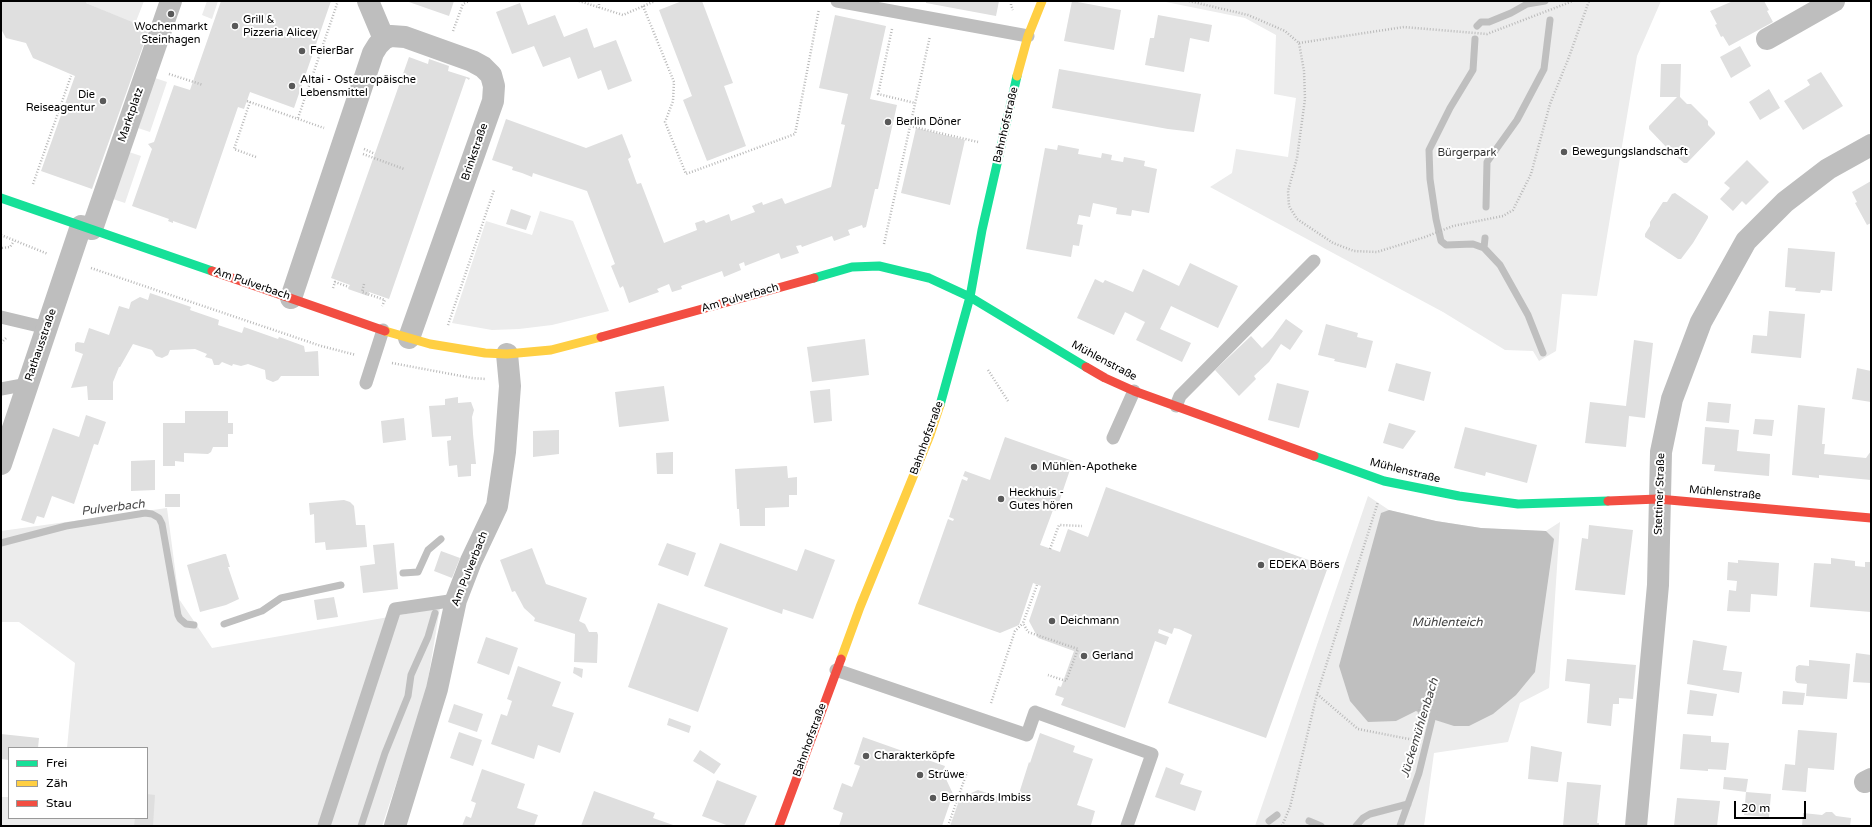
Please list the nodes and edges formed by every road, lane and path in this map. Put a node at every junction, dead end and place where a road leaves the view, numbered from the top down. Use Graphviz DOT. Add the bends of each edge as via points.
graph roads {
  1 [pos="171,1"];
  2 [pos="338,1"];
  3 [pos="368,1"];
  4 [pos="469,1"];
  5 [pos="579,1"];
  6 [pos="599,1"];
  7 [pos="655,1"];
  8 [pos="821,1"];
  9 [pos="837,1"];
  10 [pos="1042,1"];
  11 [pos="1189,1"];
  12 [pos="1573,1"];
  13 [pos="1589,1"];
  14 [pos="1834,1"];
  15 [pos="643,6"];
  16 [pos="599,8"];
  17 [pos="895,12"];
  18 [pos="934,19"];
  19 [pos="1028,36"];
  20 [pos="384,39"];
  21 [pos="1768,39"];
  22 [pos="1299,43"];
  23 [pos="446,52"];
  24 [pos="71,76"];
  25 [pos="193,82"];
  26 [pos="203,85"];
  27 [pos="247,101"];
  28 [pos="250,102"];
  29 [pos="915,103"];
  30 [pos="298,118"];
  31 [pos="910,126"];
  32 [pos="345,135"];
  33 [pos="1871,145"];
  34 [pos="1000,148"];
  35 [pos="363,149"];
  36 [pos="361,153"];
  37 [pos="375,154"];
  38 [pos="256,157"];
  39 [pos="404,169"];
  40 [pos="494,190"];
  41 [pos="1,198"];
  42 [pos="24,207"];
  43 [pos="86,227"];
  44 [pos="1,235"];
  45 [pos="14,241"];
  46 [pos="27,246"];
  47 [pos="2,248"];
  48 [pos="69,261"];
  49 [pos="1314,261"];
  50 [pos="879,266"];
  51 [pos="337,283"];
  52 [pos="364,284"];
  53 [pos="349,287"];
  54 [pos="970,297"];
  55 [pos="291,298"];
  56 [pos="382,298"];
  57 [pos="1,317"];
  58 [pos="47,328"];
  59 [pos="383,330"];
  60 [pos="409,338"];
  61 [pos="440,346"];
  62 [pos="507,354"];
  63 [pos="374,359"];
  64 [pos="988,370"];
  65 [pos="366,383"];
  66 [pos="28,384"];
  67 [pos="1,389"];
  68 [pos="1134,391"];
  69 [pos="1008,401"];
  70 [pos="1176,406"];
  71 [pos="1113,438"];
  72 [pos="1,464"];
  73 [pos="1384,481"];
  74 [pos="1658,499"];
  75 [pos="1871,518"];
  76 [pos="1082,526"];
  77 [pos="1050,549"];
  78 [pos="1037,584"];
  79 [pos="456,600"];
  80 [pos="1023,623"];
  81 [pos="836,670"];
  82 [pos="1048,674"];
  83 [pos="1316,694"];
  84 [pos="1420,707"];
  85 [pos="985,720"];
  86 [pos="967,772"];
  87 [pos="324,826"];
  88 [pos="394,826"];
  89 [pos="779,826"];
  90 [pos="948,826"];
  91 [pos="1127,826"];
  92 [pos="1282,826"];
  93 [pos="1636,826"];
  1 -- 43 [label="street, Marktplatz"];
  2 -- 30 [label="path"];
  3 -- 20 [label="street"];
  4 -- 23 [label="path" via="463,4"];
  5 -- 16 [label="path"];
  6 -- 16 [label="path"];
  7 -- 15 [label="path"];
  8 -- 15 [label="path" via="795,134 686,174 665,122 673,101 674,82"];
  9 -- 17 [label="lane"];
  10 -- 19 [label="street, Bahnhofstraße"];
  11 -- 22 [label="path" via="1248,15 1285,31"];
  12 -- 22 [label="path" via="1488,34 1404,27"];
  13 -- 22 [label="path" via="1570,57 1550,104 1531,174 1513,210 1503,216 1453,226 1377,252 1354,251 1333,243 1297,219 1289,206 1288,191 1297,158 1305,99"];
  14 -- 21 [label="street"];
  15 -- 16 [label="path" via="623,15"];
  17 -- 18 [label="lane"];
  17 -- 29 [label="path" via="878,94"];
  18 -- 19 [label="lane"];
  18 -- 29 [label="path"];
  19 -- 34 [label="street, Bahnhofstraße"];
  20 -- 23 [label="street, Brinkstraße" via="391,36 405,37"];
  20 -- 32 [label="street" via="373,53"];
  23 -- 60 [label="street, Brinkstraße" via="472,61 491,75 494,86 493,101"];
  24 -- 42 [label="path"];
  25 -- 26 [label="path"];
  27 -- 28 [label="path"];
  28 -- 30 [label="path"];
  28 -- 38 [label="path" via="234,149"];
  29 -- 31 [label="path"];
  30 -- 32 [label="path"];
  31 -- 34 [label="path"];
  31 -- 50 [label="path"];
  32 -- 55 [label="street"];
  33 -- 74 [label="street, Stettiner Straße" via="1828,169 1785,202 1746,241 1702,322 1672,399 1660,452"];
  34 -- 54 [label="street, Bahnhofstraße"];
  35 -- 37 [label="path"];
  36 -- 39 [label="path"];
  40 -- 61 [label="path"];
  41 -- 42 [label="street, Am Pulverbach"];
  42 -- 43 [label="street, Am Pulverbach"];
  43 -- 48 [label="street, Rathausstraße"];
  43 -- 55 [label="street, Am Pulverbach"];
  44 -- 45 [label="path"];
  45 -- 46 [label="path"];
  45 -- 47 [label="path" via="10,247"];
  48 -- 58 [label="street, Rathausstraße"];
  48 -- 63 [label="path" via="321,346"];
  49 -- 70 [label="lane" via="1180,396"];
  50 -- 54 [label="street, Am Pulverbach" via="929,278"];
  50 -- 62 [label="street, Am Pulverbach" via="852,267 551,350"];
  51 -- 53 [label="path"];
  52 -- 56 [label="path" via="362,292"];
  54 -- 68 [label="street, Mühlenstraße" via="1105,378"];
  54 -- 81 [label="street, Bahnhofstraße" via="930,435"];
  55 -- 59 [label="street, Am Pulverbach"];
  57 -- 58 [label="lane"];
  58 -- 66 [label="street, Rathausstraße"];
  59 -- 60 [label="street, Am Pulverbach"];
  59 -- 63 [label="lane"];
  60 -- 61 [label="street, Am Pulverbach"];
  61 -- 62 [label="street, Am Pulverbach"];
  62 -- 63 [label="path" via="485,379"];
  62 -- 79 [label="street, Am Pulverbach" via="509,400 505,452 496,506"];
  63 -- 65 [label="lane"];
  64 -- 69 [label="path"];
  66 -- 67 [label="lane"];
  66 -- 72 [label="street, Rathausstraße"];
  68 -- 70 [label="street, Mühlenstraße"];
  68 -- 71 [label="lane"];
  70 -- 73 [label="street, Mühlenstraße"];
  73 -- 74 [label="street, Mühlenstraße" via="1459,496 1518,504"];
  73 -- 83 [label="path"];
  74 -- 75 [label="street, Mühlenstraße"];
  74 -- 93 [label="street, Stettiner Straße" via="1658,585"];
  76 -- 77 [label="path" via="1058,525"];
  78 -- 80 [label="path"];
  79 -- 87 [label="lane" via="395,609"];
  79 -- 88 [label="street, Am Pulverbach" via="437,689"];
  80 -- 82 [label="path" via="1028,632 1078,649 1066,681"];
  80 -- 85 [label="path" via="1015,632"];
  81 -- 85 [label="lane"];
  81 -- 89 [label="street, Bahnhofstraße"];
  83 -- 84 [label="path" via="1358,729 1414,740"];
  83 -- 92 [label="path" via="1290,807"];
  85 -- 91 [label="lane" via="1027,735 1035,712 1152,754"];
  86 -- 90 [label="path"];
}
